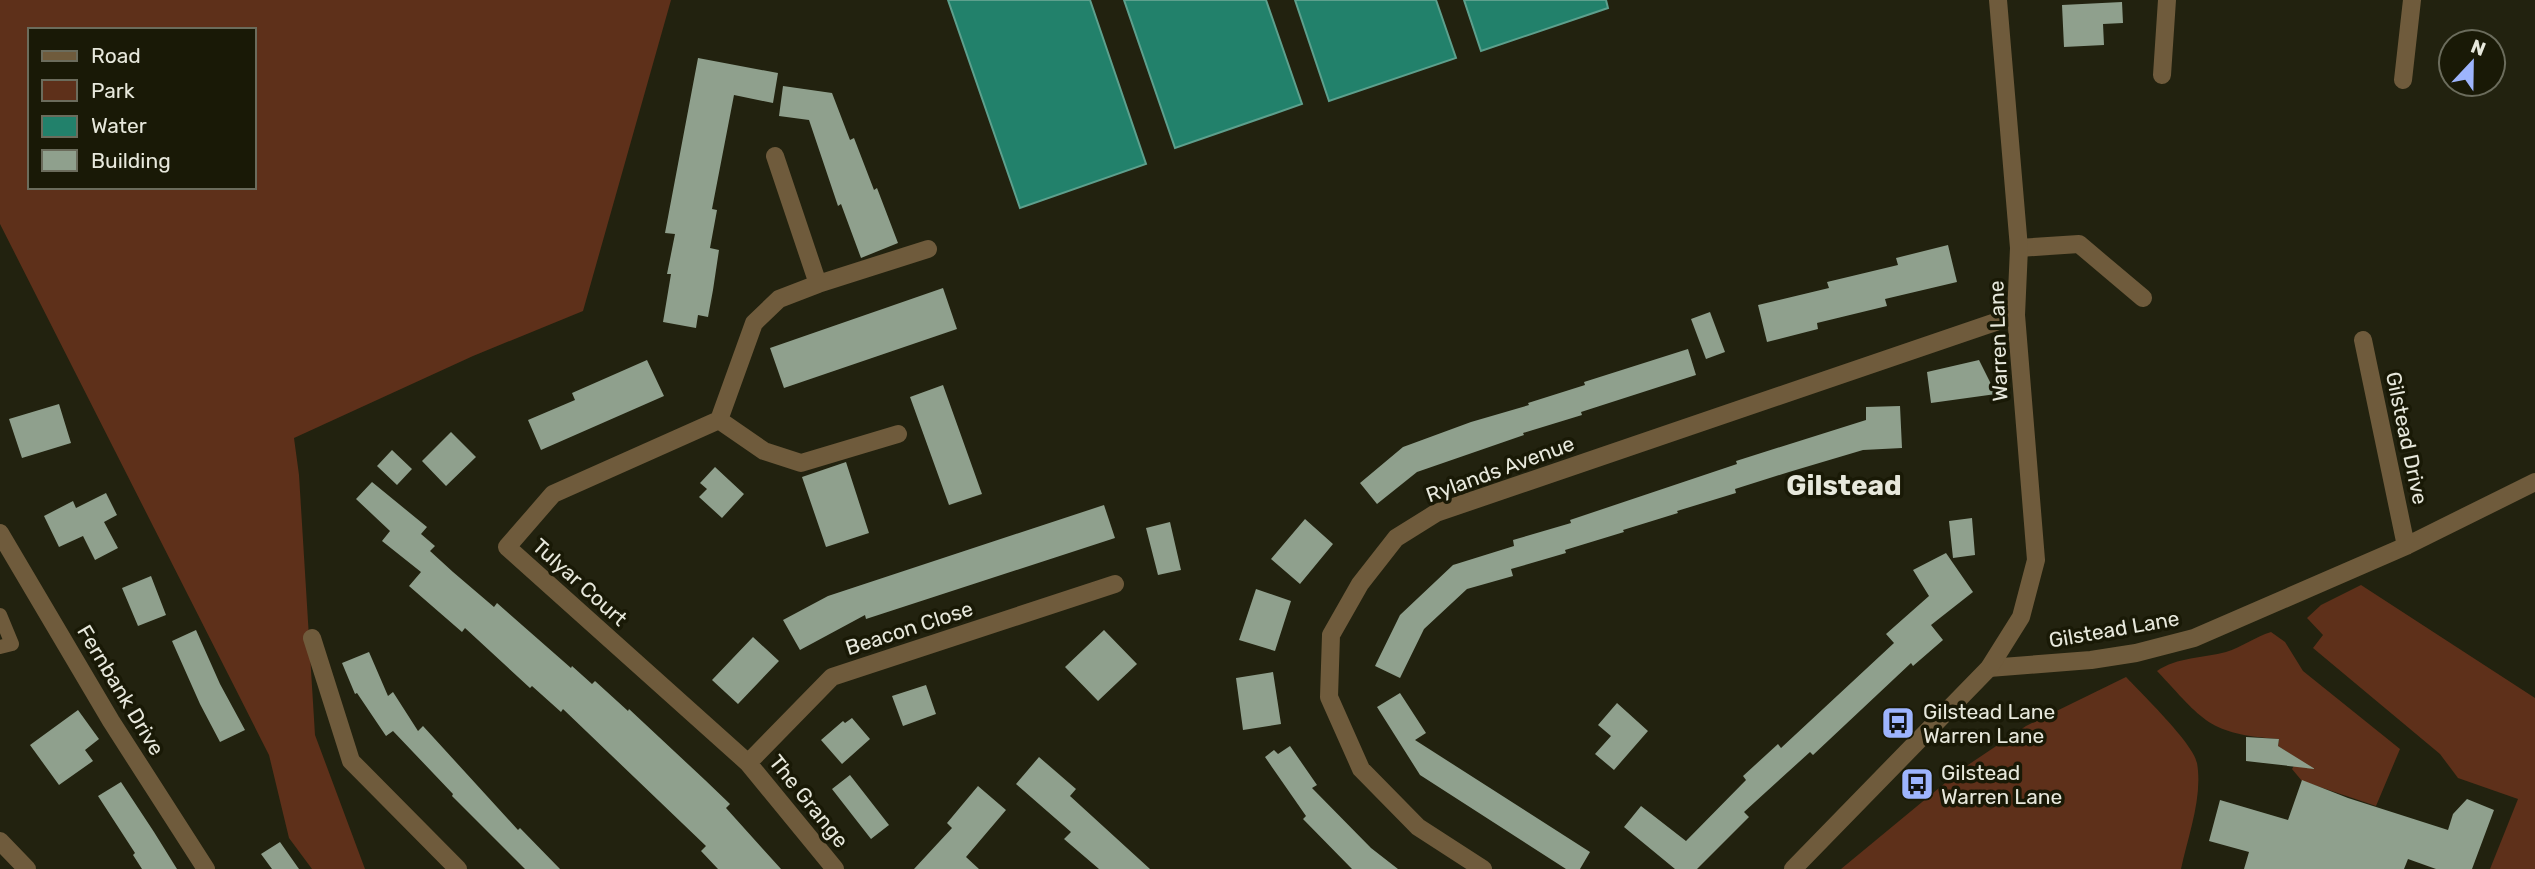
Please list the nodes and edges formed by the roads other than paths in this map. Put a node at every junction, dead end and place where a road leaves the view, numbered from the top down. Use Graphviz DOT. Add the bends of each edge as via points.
graph roads {
  1 [pos="1998,0"];
  2 [pos="2167,0"];
  3 [pos="2412,0"];
  4 [pos="2162,75"];
  5 [pos="2403,80"];
  6 [pos="775,156"];
  7 [pos="2019,248"];
  8 [pos="928,249"];
  9 [pos="818,284"];
  10 [pos="2143,298"];
  11 [pos="2016,315"];
  12 [pos="2363,340"];
  13 [pos="719,420"];
  14 [pos="898,434"];
  15 [pos="2535,482"];
  16 [pos="0,533"];
  17 [pos="2406,546"];
  18 [pos="1115,584"];
  19 [pos="0,615"];
  20 [pos="312,638"];
  21 [pos="0,648"];
  22 [pos="1989,668"];
  23 [pos="748,763"];
  24 [pos="0,841"];
  25 [pos="27,869"];
  26 [pos="205,869"];
  27 [pos="458,869"];
  28 [pos="835,869"];
  29 [pos="1483,869"];
  30 [pos="1793,869"];
  1 -- 7 [label="street, Warren Lane"];
  2 -- 4 [label="street"];
  3 -- 5 [label="street"];
  6 -- 9 [label="street"];
  7 -- 10 [label="street" via="2078,244"];
  7 -- 11 [label="street, Warren Lane"];
  8 -- 9 [label="street"];
  9 -- 13 [label="street" via="779,299 754,323"];
  11 -- 22 [label="street, Warren Lane" via="2036,560 2021,617"];
  11 -- 29 [label="street, Rylands Avenue" via="1436,513 1396,538 1360,584 1331,635 1329,697 1361,769 1418,827"];
  12 -- 17 [label="street, Gilstead Drive"];
  13 -- 14 [label="street" via="764,451 801,463"];
  13 -- 23 [label="street, Tulyar Court" via="554,494 507,547"];
  15 -- 17 [label="street, Gilstead Lane"];
  16 -- 26 [label="street, Fernbank Drive"];
  17 -- 22 [label="street, Gilstead Lane" via="2194,638 2091,660"];
  18 -- 23 [label="street, Beacon Close" via="832,677"];
  19 -- 21 [label="lane" via="12,643"];
  20 -- 27 [label="street" via="351,761"];
  22 -- 30 [label="street"];
  23 -- 28 [label="street, The Grange"];
  24 -- 25 [label="street"];
}
